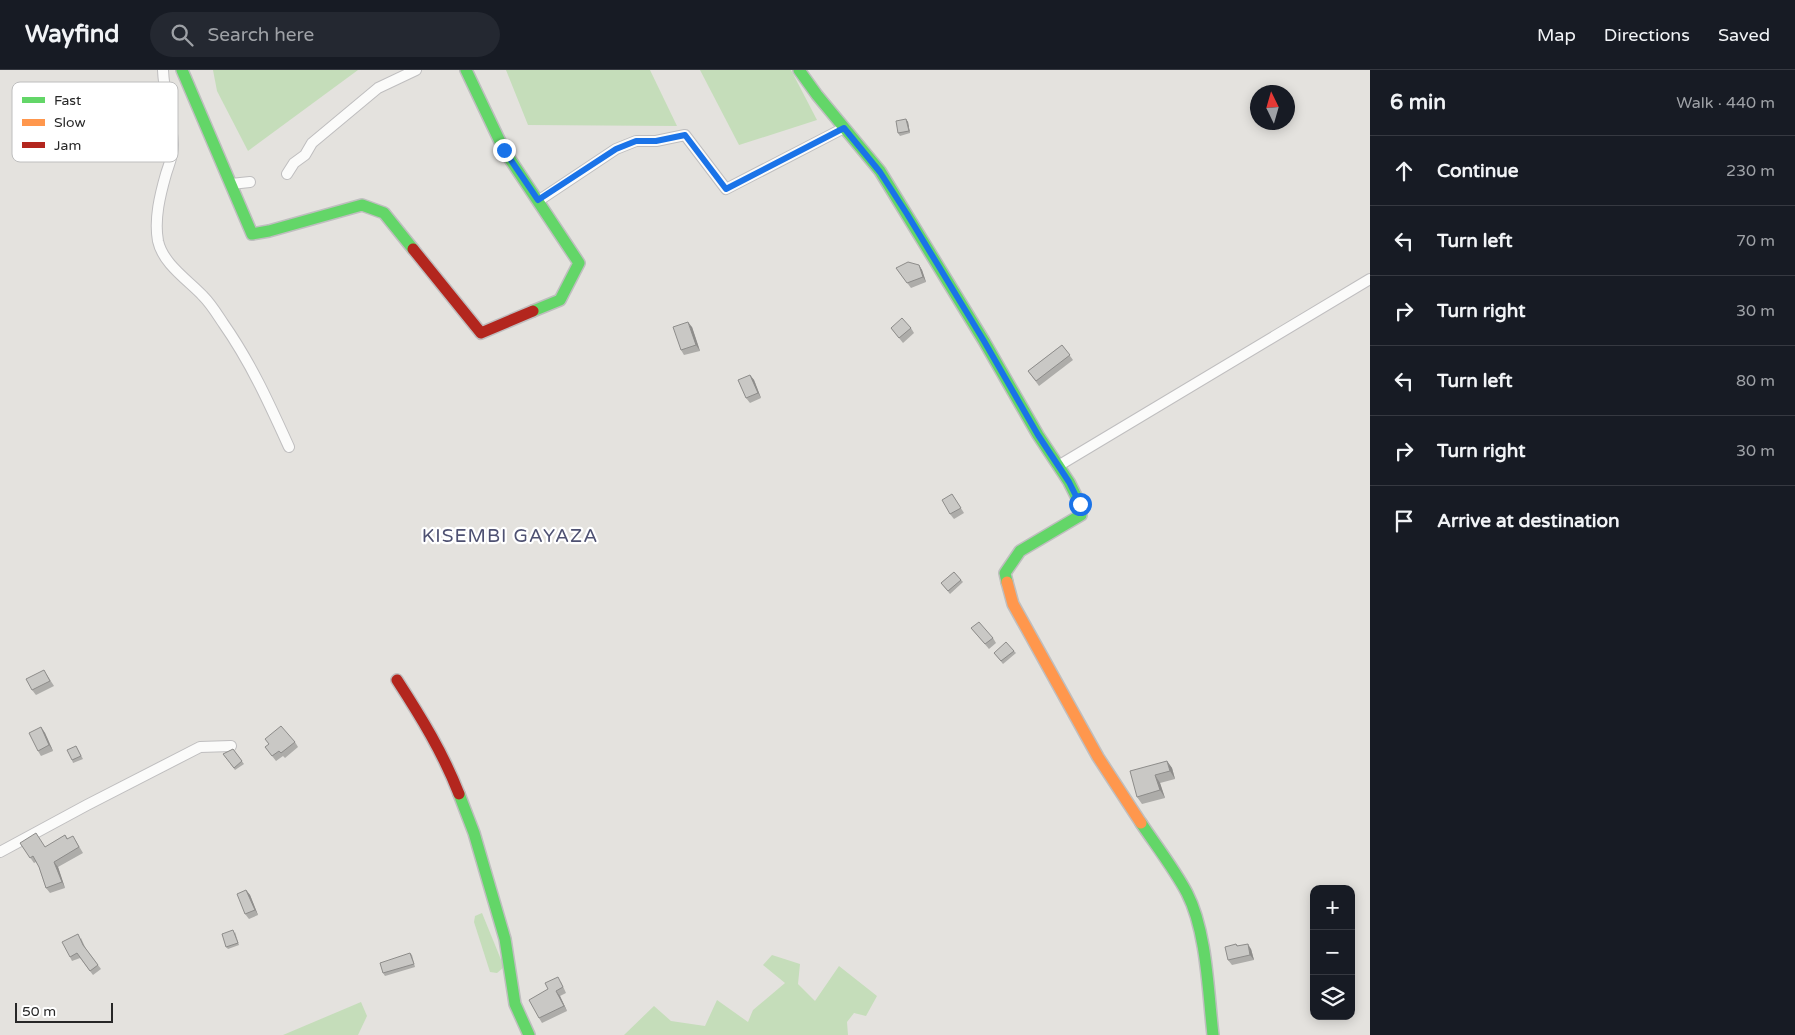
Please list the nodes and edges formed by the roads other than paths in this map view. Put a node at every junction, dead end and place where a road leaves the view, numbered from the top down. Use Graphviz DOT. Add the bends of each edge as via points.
graph roads {
  1 [pos="182,70"];
  2 [pos="416,70"];
  3 [pos="466,70"];
  4 [pos="799,70"];
  5 [pos="844,128"];
  6 [pos="171,162"];
  7 [pos="287,174"];
  8 [pos="250,182"];
  9 [pos="231,184"];
  10 [pos="538,200"];
  11 [pos="1370,279"];
  12 [pos="289,447"];
  13 [pos="1058,466"];
  14 [pos="397,680"];
  15 [pos="231,746"];
  16 [pos="0,852"];
  17 [pos="529,1035"];
  18 [pos="1212,1035"];
  1 -- 9 [label="street"];
  2 -- 7 [label="street" via="378,88 312,143 305,156 294,162"];
  3 -- 10 [label="street" via="504,150"];
  4 -- 5 [label="street"];
  5 -- 10 [label="street" via="726,189 685,135 636,141 616,149"];
  5 -- 13 [label="street" via="898,200"];
  6 -- 12 [label="street" via="156,220 158,242 174,268 204,297 234,338 255,372"];
  8 -- 9 [label="street"];
  9 -- 10 [label="street" via="252,234 362,204 384,213 482,333 560,300 579,263"];
  11 -- 13 [label="street"];
  13 -- 18 [label="street" via="1080,504 1081,515 1020,552 1005,573 1013,604 1098,757 1187,893 1201,935"];
  14 -- 17 [label="street" via="425,723 452,777 474,833 505,939 515,1004"];
  15 -- 16 [label="street" via="200,746"];
}
